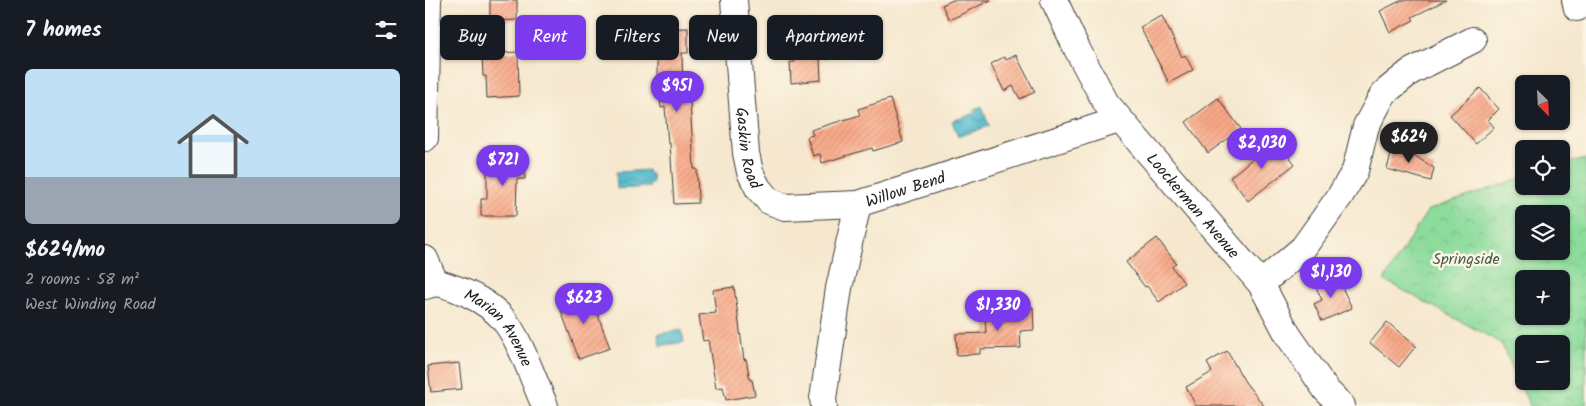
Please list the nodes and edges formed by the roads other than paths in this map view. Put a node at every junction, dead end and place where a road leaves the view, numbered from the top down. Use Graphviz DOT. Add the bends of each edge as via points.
graph roads {
  1 [pos="428,0"];
  2 [pos="734,0"];
  3 [pos="1054,0"];
  4 [pos="1473,40"];
  5 [pos="1119,120"];
  6 [pos="425,138"];
  7 [pos="858,204"];
  8 [pos="428,276"];
  9 [pos="1261,284"];
  10 [pos="545,406"];
  11 [pos="824,406"];
  12 [pos="1342,406"];
  1 -- 6 [label="street"];
  2 -- 7 [label="street, Gaskin Road" via="746,153 758,188 769,201 785,207"];
  3 -- 5 [label="street, Loockerman Avenue" via="1101,95"];
  4 -- 9 [label="street" via="1410,72 1384,93 1367,126 1355,171 1340,196 1303,248"];
  5 -- 7 [label="street, Willow Bend"];
  5 -- 9 [label="street, Loockerman Avenue"];
  7 -- 11 [label="street, Willow Bend" via="839,288"];
  8 -- 10 [label="street, Marian Avenue" via="486,304 504,319"];
  9 -- 12 [label="street, Loockerman Avenue" via="1288,335 1326,390"];
}
